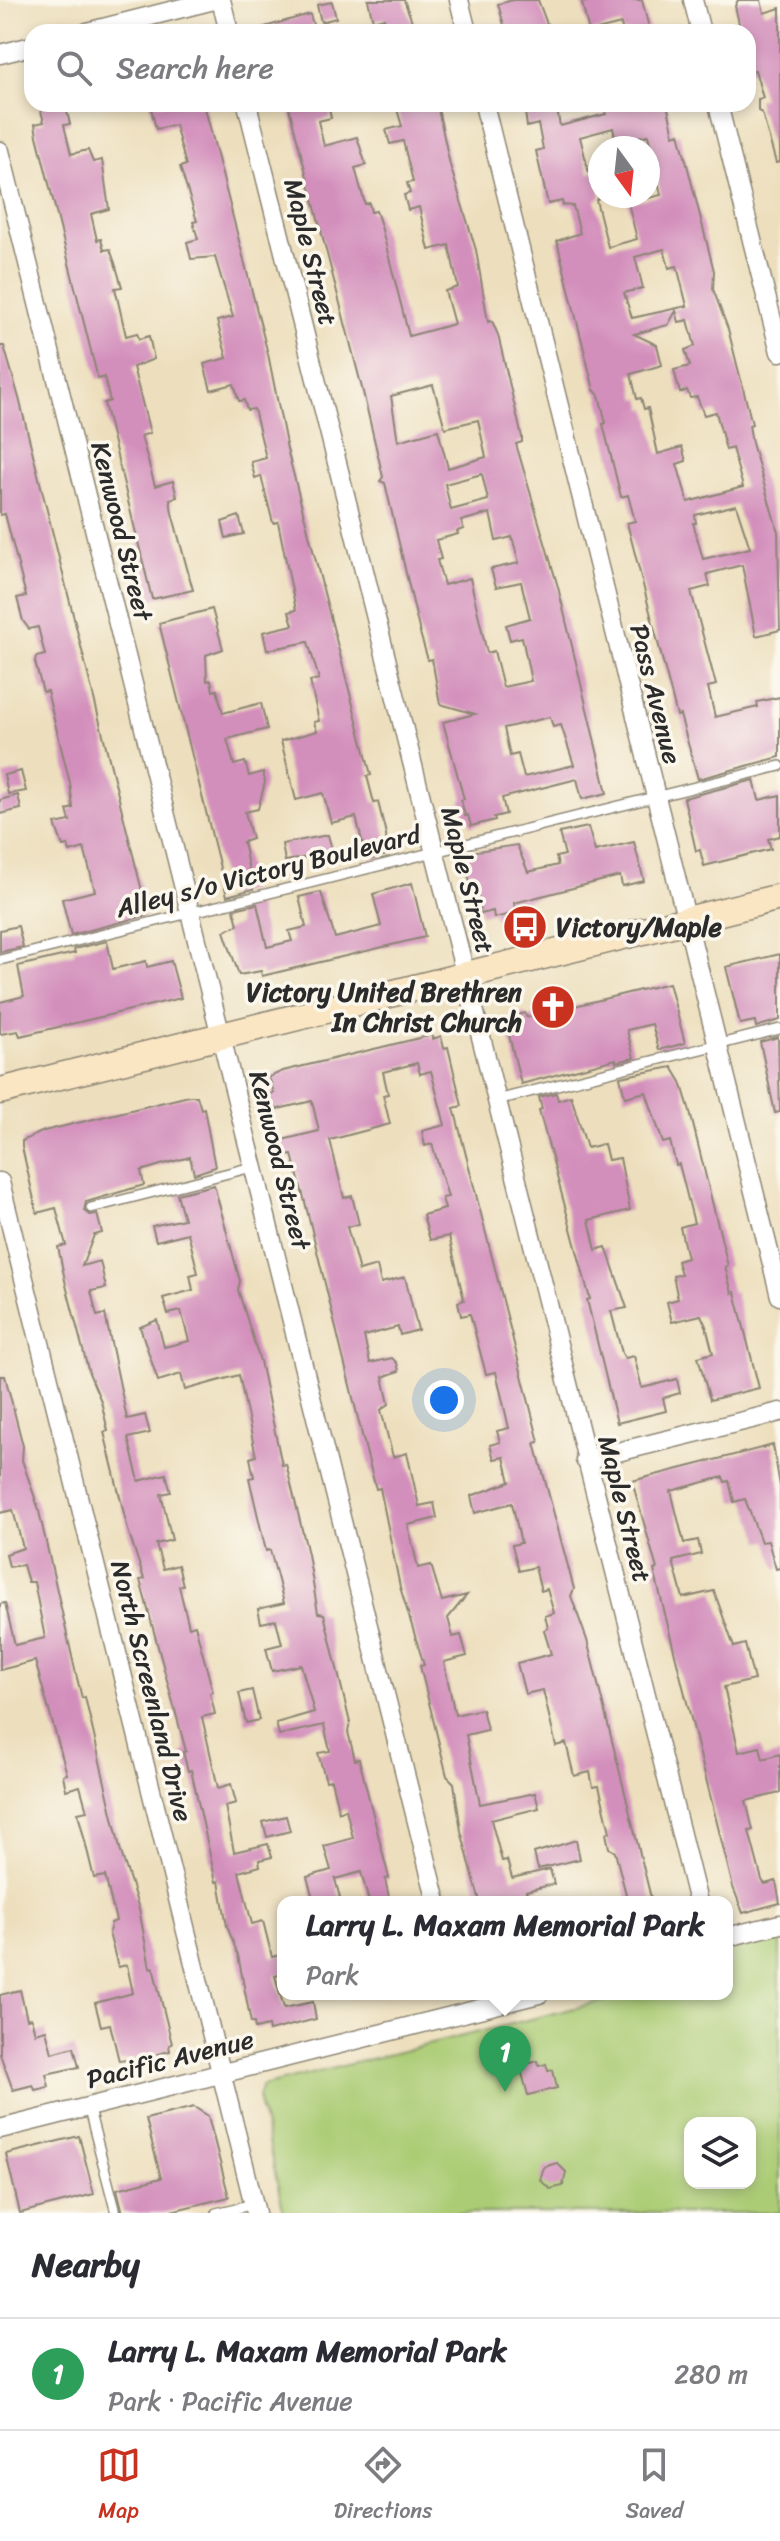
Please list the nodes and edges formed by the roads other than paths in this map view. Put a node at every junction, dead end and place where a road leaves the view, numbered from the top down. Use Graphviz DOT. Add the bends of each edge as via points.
graph roads {
  1 [pos="214,0"];
  2 [pos="221,0"];
  3 [pos="459,0"];
  4 [pos="693,0"];
  5 [pos="119,24"];
  6 [pos="227,24"];
  7 [pos="465,24"];
  8 [pos="699,24"];
  9 [pos="24,48"];
  10 [pos="0,54"];
  11 [pos="249,112"];
  12 [pos="486,112"];
  13 [pos="720,112"];
  14 [pos="0,151"];
  15 [pos="780,352"];
  16 [pos="780,766"];
  17 [pos="654,796"];
  18 [pos="434,852"];
  19 [pos="780,897"];
  20 [pos="191,913"];
  21 [pos="686,921"];
  22 [pos="0,960"];
  23 [pos="465,976"];
  24 [pos="780,1029"];
  25 [pos="222,1036"];
  26 [pos="718,1044"];
  27 [pos="0,1091"];
  28 [pos="497,1100"];
  29 [pos="256,1166"];
  30 [pos="0,1182"];
  31 [pos="91,1208"];
  32 [pos="780,1296"];
  33 [pos="780,1412"];
  34 [pos="585,1460"];
  35 [pos="436,1896"];
  36 [pos="696,1896"];
  37 [pos="780,1924"];
  38 [pos="733,1936"];
  39 [pos="488,2000"];
  40 [pos="463,2003"];
  41 [pos="222,2073"];
  42 [pos="88,2106"];
  43 [pos="0,2129"];
  44 [pos="255,2208"];
  45 [pos="116,2213"];
  46 [pos="216,2213"];
  1 -- 5 [label="street"];
  2 -- 6 [label="street"];
  3 -- 7 [label="street"];
  4 -- 8 [label="street"];
  9 -- 10 [label="street"];
  11 -- 18 [label="street, Maple Street"];
  12 -- 17 [label="street, Pass Avenue"];
  13 -- 15 [label="street"];
  14 -- 20 [label="street, Kenwood Street"];
  16 -- 17 [label="lane, Alley s/o Victory Boulevard"];
  17 -- 18 [label="lane, Alley s/o Victory Boulevard"];
  17 -- 21 [label="street, Pass Avenue"];
  18 -- 20 [label="lane, Alley s/o Victory Boulevard"];
  18 -- 23 [label="street, Maple Street"];
  19 -- 21 [label="main road"];
  20 -- 22 [label="lane, Alley s/o Victory Boulevard"];
  20 -- 25 [label="street, Kenwood Street"];
  21 -- 23 [label="main road"];
  21 -- 26 [label="street, Pass Avenue"];
  23 -- 25 [label="main road"];
  23 -- 28 [label="street, Maple Street"];
  24 -- 26 [label="lane"];
  25 -- 27 [label="main road"];
  25 -- 29 [label="street, Kenwood Street"];
  26 -- 28 [label="lane"];
  26 -- 32 [label="street, Pass Avenue"];
  28 -- 34 [label="street, Maple Street"];
  29 -- 31 [label="lane"];
  29 -- 35 [label="street, Kenwood Street"];
  30 -- 41 [label="street, North Screenland Drive"];
  33 -- 34 [label="street"];
  34 -- 36 [label="street, Maple Street"];
  37 -- 38 [label="street"];
  39 -- 40 [label="street, Pacific Avenue"];
  40 -- 41 [label="street, Pacific Avenue"];
  41 -- 42 [label="street, Pacific Avenue"];
  41 -- 44 [label="street, North Screenland Drive"];
  42 -- 43 [label="street, Pacific Avenue"];
  42 -- 45 [label="lane"];
  44 -- 46 [label="lane"];
}
